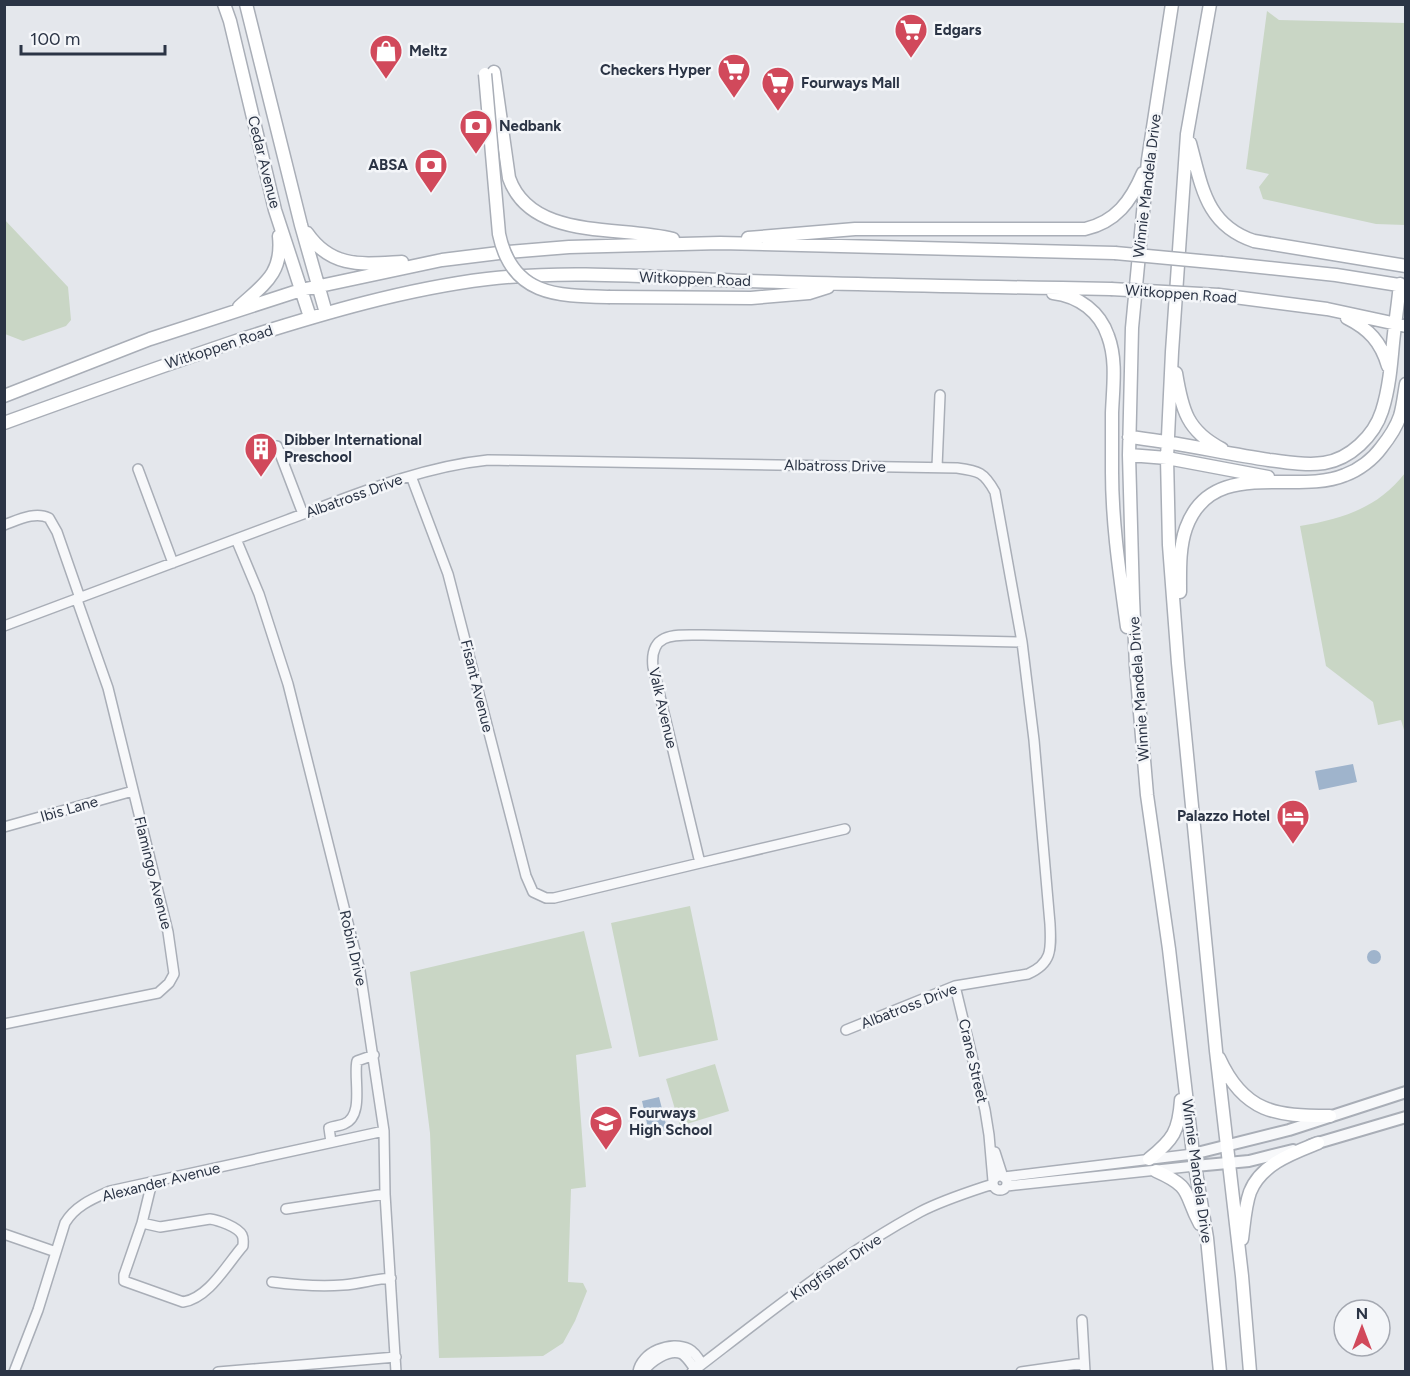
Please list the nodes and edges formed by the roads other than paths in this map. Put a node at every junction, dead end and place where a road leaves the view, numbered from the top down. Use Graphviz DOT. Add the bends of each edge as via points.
graph roads {
  1 [pos="224,4"];
  2 [pos="246,4"];
  3 [pos="1172,4"];
  4 [pos="1210,4"];
  5 [pos="1187,134"];
  6 [pos="1148,160"];
  7 [pos="276,210"];
  8 [pos="302,225"];
  9 [pos="720,243"];
  10 [pos="689,244"];
  11 [pos="442,260"];
  12 [pos="1406,266"];
  13 [pos="838,284"];
  14 [pos="318,285"];
  15 [pos="1402,285"];
  16 [pos="1005,287"];
  17 [pos="301,290"];
  18 [pos="1327,309"];
  19 [pos="236,310"];
  20 [pos="326,313"];
  21 [pos="310,318"];
  22 [pos="1400,325"];
  23 [pos="1172,352"];
  24 [pos="1390,373"];
  25 [pos="1406,384"];
  26 [pos="940,395"];
  27 [pos="4,396"];
  28 [pos="4,423"];
  29 [pos="1129,437"];
  30 [pos="1167,441"];
  31 [pos="277,446"];
  32 [pos="1129,455"];
  33 [pos="1234,455"];
  34 [pos="1167,458"];
  35 [pos="937,467"];
  36 [pos="138,469"];
  37 [pos="411,476"];
  38 [pos="1290,481"];
  39 [pos="303,514"];
  40 [pos="4,525"];
  41 [pos="236,539"];
  42 [pos="173,563"];
  43 [pos="79,599"];
  44 [pos="4,626"];
  45 [pos="1022,642"];
  46 [pos="1178,663"];
  47 [pos="1136,666"];
  48 [pos="133,790"];
  49 [pos="4,827"];
  50 [pos="845,829"];
  51 [pos="700,863"];
  52 [pos="955,986"];
  53 [pos="4,1024"];
  54 [pos="846,1030"];
  55 [pos="1216,1051"];
  56 [pos="374,1055"];
  57 [pos="1183,1074"];
  58 [pos="1406,1092"];
  59 [pos="1330,1116"];
  60 [pos="1406,1117"];
  61 [pos="384,1131"];
  62 [pos="989,1135"];
  63 [pos="331,1142"];
  64 [pos="1318,1143"];
  65 [pos="1226,1147"];
  66 [pos="1149,1160"];
  67 [pos="1194,1160"];
  68 [pos="1126,1162"];
  69 [pos="1228,1164"];
  70 [pos="1091,1167"];
  71 [pos="1156,1171"];
  72 [pos="1128,1175"];
  73 [pos="1092,1178"];
  74 [pos="1005,1180"];
  75 [pos="152,1182"];
  76 [pos="993,1182"];
  77 [pos="385,1194"];
  78 [pos="286,1209"];
  79 [pos="142,1223"];
  80 [pos="4,1234"];
  81 [pos="1207,1238"];
  82 [pos="56,1252"];
  83 [pos="1242,1276"];
  84 [pos="391,1278"];
  85 [pos="272,1282"];
  86 [pos="1082,1320"];
  87 [pos="396,1358"];
  88 [pos="1085,1367"];
  89 [pos="696,1368"];
  90 [pos="14,1371"];
  91 [pos="218,1371"];
  92 [pos="396,1371"];
  93 [pos="638,1371"];
  94 [pos="643,1371"];
  95 [pos="1021,1371"];
  96 [pos="1220,1371"];
  97 [pos="1250,1371"];
  1 -- 7 [label="main road, Cedar Avenue"];
  2 -- 8 [label="main road, Cedar Avenue"];
  3 -- 6 [label="main road, Winnie Mandela Drive"];
  4 -- 5 [label="main road, Winnie Mandela Drive"];
  5 -- 12 [label="main road" via="1209,204 1228,229 1254,241"];
  5 -- 23 [label="main road, Winnie Mandela Drive"];
  6 -- 9 [label="main road" via="1125,207 1102,224 1084,230 855,229"];
  6 -- 29 [label="main road, Winnie Mandela Drive" via="1132,328"];
  7 -- 17 [label="main road, Cedar Avenue"];
  7 -- 19 [label="main road" via="278,264 272,276"];
  8 -- 11 [label="main road" via="314,244 344,262"];
  8 -- 14 [label="main road, Cedar Avenue"];
  9 -- 10 [label="main road, Witkoppen Road"];
  9 -- 15 [label="main road, Witkoppen Road, bridge" via="1114,253"];
  10 -- 11 [label="main road, Witkoppen Road" via="569,247"];
  10 -- 13 [label="main road, bridge" via="665,237 558,223 533,212 511,186 490,73 499,234 506,257 523,279 540,290 560,296 751,298 809,292"];
  11 -- 14 [label="main road, Witkoppen Road"];
  13 -- 16 [label="main road, Witkoppen Road"];
  13 -- 20 [label="main road, Witkoppen Road" via="533,275 473,282"];
  14 -- 17 [label="main road, Witkoppen Road"];
  14 -- 20 [label="main road, Cedar Avenue"];
  15 -- 22 [label="main road"];
  16 -- 18 [label="main road, Witkoppen Road, bridge" via="1219,295"];
  16 -- 47 [label="main road" via="1076,299 1092,310 1108,336 1113,357 1115,538 1129,642"];
  17 -- 19 [label="main road, Witkoppen Road"];
  17 -- 21 [label="main road, Cedar Avenue"];
  18 -- 22 [label="main road, Witkoppen Road"];
  18 -- 24 [label="main road" via="1359,324 1376,339"];
  19 -- 27 [label="main road, Witkoppen Road"];
  20 -- 21 [label="main road, Witkoppen Road"];
  21 -- 28 [label="main road, Witkoppen Road" via="155,368"];
  22 -- 24 [label="main road"];
  23 -- 30 [label="main road, Winnie Mandela Drive"];
  23 -- 33 [label="main road" via="1186,416 1207,441"];
  24 -- 33 [label="main road" via="1382,412 1373,429 1341,459 1302,465"];
  25 -- 38 [label="main road" via="1400,416 1376,455 1347,475"];
  26 -- 35 [label="street"];
  29 -- 30 [label="main road"];
  29 -- 32 [label="main road, Winnie Mandela Drive"];
  30 -- 33 [label="main road"];
  30 -- 34 [label="main road, Winnie Mandela Drive"];
  31 -- 39 [label="street"];
  32 -- 34 [label="main road"];
  32 -- 47 [label="main road, Winnie Mandela Drive"];
  34 -- 38 [label="main road"];
  34 -- 46 [label="main road, Winnie Mandela Drive"];
  35 -- 37 [label="street, Albatross Drive" via="488,460 462,462"];
  35 -- 45 [label="street, Albatross Drive" via="975,470 986,476 995,492"];
  36 -- 42 [label="street"];
  37 -- 39 [label="street, Albatross Drive"];
  37 -- 51 [label="street, Fisant Avenue" via="448,574 531,889 538,896 563,897"];
  38 -- 46 [label="main road" via="1226,488 1209,496 1191,517 1181,549"];
  39 -- 41 [label="street, Albatross Drive"];
  40 -- 43 [label="street, Flamingo Avenue" via="30,516 49,518"];
  41 -- 42 [label="street, Albatross Drive"];
  41 -- 56 [label="street, Robin Drive" via="259,594 288,684 360,971"];
  42 -- 43 [label="street, Albatross Drive"];
  43 -- 44 [label="street, Albatross Drive"];
  43 -- 48 [label="street, Flamingo Avenue" via="108,688"];
  45 -- 51 [label="street, Valk Avenue" via="703,635 663,638 654,649 652,667"];
  45 -- 52 [label="street, Albatross Drive" via="1051,949 1039,969 1028,974"];
  46 -- 55 [label="main road, Winnie Mandela Drive"];
  47 -- 57 [label="main road, Winnie Mandela Drive"];
  48 -- 49 [label="street, Ibis Lane"];
  48 -- 53 [label="street, Flamingo Avenue" via="168,932 174,974 158,993"];
  50 -- 51 [label="street"];
  52 -- 54 [label="street, Albatross Drive"];
  52 -- 62 [label="street, Crane Street"];
  55 -- 59 [label="main road" via="1234,1082 1260,1107 1294,1116"];
  55 -- 65 [label="main road, Winnie Mandela Drive"];
  56 -- 61 [label="street, Robin Drive"];
  56 -- 63 [label="street" via="357,1061 355,1111 344,1124 329,1128"];
  57 -- 66 [label="main road" via="1175,1133"];
  57 -- 67 [label="main road, Winnie Mandela Drive"];
  58 -- 59 [label="street"];
  59 -- 65 [label="street"];
  60 -- 64 [label="street"];
  61 -- 63 [label="street, Alexander Avenue"];
  61 -- 77 [label="street, Robin Drive"];
  62 -- 74 [label="street, Crane Street"];
  62 -- 76 [label="street, Crane Street"];
  63 -- 75 [label="street, Alexander Avenue"];
  64 -- 69 [label="street"];
  64 -- 83 [label="main road" via="1267,1169 1250,1192 1242,1240"];
  65 -- 67 [label="street"];
  65 -- 69 [label="main road, Winnie Mandela Drive"];
  66 -- 67 [label="street"];
  66 -- 68 [label="street"];
  67 -- 69 [label="street"];
  67 -- 71 [label="street"];
  67 -- 81 [label="main road, Winnie Mandela Drive"];
  68 -- 70 [label="street"];
  68 -- 72 [label="street"];
  69 -- 83 [label="main road, Winnie Mandela Drive"];
  70 -- 73 [label="street"];
  70 -- 74 [label="street"];
  71 -- 72 [label="street"];
  71 -- 81 [label="main road" via="1173,1178 1185,1189"];
  72 -- 73 [label="street"];
  73 -- 74 [label="street"];
  74 -- 76 [label="street" via="999,1190"];
  75 -- 79 [label="street"];
  75 -- 82 [label="street, Alexander Avenue" via="110,1191 79,1207 65,1223"];
  76 -- 89 [label="street, Kingfisher Drive" via="922,1211 862,1248"];
  77 -- 78 [label="street"];
  77 -- 84 [label="street, Robin Drive"];
  79 -- 79 [label="street" via="160,1227 217,1220 240,1232 243,1246 207,1290 183,1302 124,1281"];
  80 -- 82 [label="street"];
  81 -- 96 [label="main road, Winnie Mandela Drive"];
  82 -- 90 [label="street, Alexander Avenue"];
  83 -- 97 [label="main road, Winnie Mandela Drive"];
  84 -- 85 [label="street" via="342,1285"];
  84 -- 87 [label="street, Robin Drive"];
  86 -- 88 [label="street"];
  87 -- 91 [label="street"];
  87 -- 92 [label="street, Robin Drive"];
  88 -- 95 [label="street"];
  89 -- 93 [label="street" via="692,1350 674,1346 647,1356"];
  89 -- 94 [label="street" via="679,1353 670,1353"];
}
